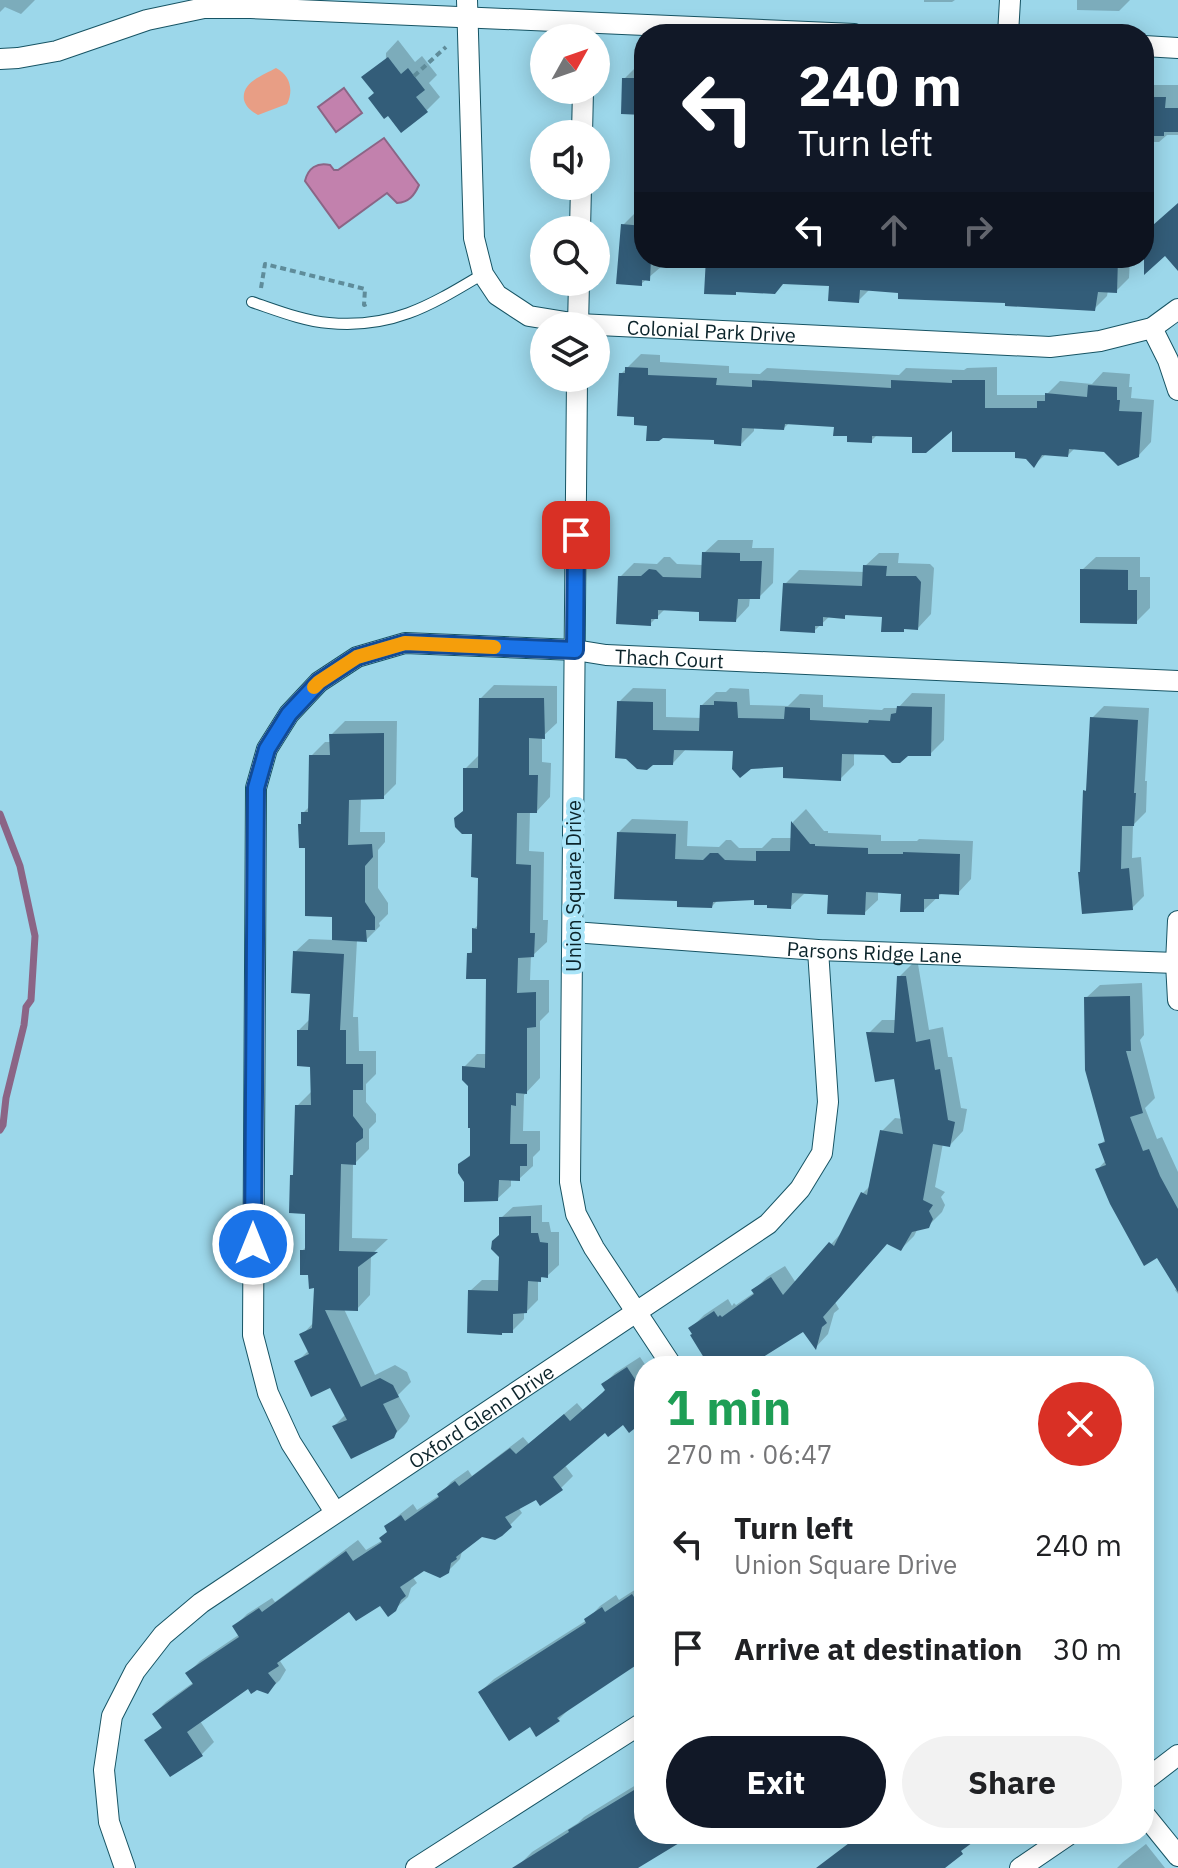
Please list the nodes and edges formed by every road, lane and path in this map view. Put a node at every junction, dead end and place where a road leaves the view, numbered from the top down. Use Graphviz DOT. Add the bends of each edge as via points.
graph roads {
  1 [pos="1010,0"];
  2 [pos="467,9"];
  3 [pos="551,24"];
  4 [pos="1009,24"];
  5 [pos="610,30"];
  6 [pos="634,31"];
  7 [pos="455,42"];
  8 [pos="1154,47"];
  9 [pos="1178,48"];
  10 [pos="0,59"];
  11 [pos="414,76"];
  12 [pos="483,274"];
  13 [pos="261,288"];
  14 [pos="252,302"];
  15 [pos="377,304"];
  16 [pos="1178,309"];
  17 [pos="530,316"];
  18 [pos="610,326"];
  19 [pos="1152,328"];
  20 [pos="1178,390"];
  21 [pos="577,392"];
  22 [pos="575,650"];
  23 [pos="1178,681"];
  24 [pos="1178,921"];
  25 [pos="573,932"];
  26 [pos="818,950"];
  27 [pos="1176,963"];
  28 [pos="1178,1000"];
  29 [pos="636,1312"];
  30 [pos="665,1356"];
  31 [pos="335,1512"];
  32 [pos="634,1728"];
  33 [pos="1178,1755"];
  34 [pos="1154,1773"];
  35 [pos="1154,1826"];
  36 [pos="1055,1844"];
  37 [pos="1178,1856"];
  38 [pos="125,1868"];
  39 [pos="416,1868"];
  40 [pos="1020,1868"];
  1 -- 4 [label="street"];
  2 -- 3 [label="street"];
  2 -- 10 [label="street" via="204,8 147,20 57,51"];
  2 -- 12 [label="street, Colonial Park Drive" via="474,238"];
  5 -- 6 [label="street"];
  7 -- 11 [label="path"];
  8 -- 9 [label="street"];
  12 -- 14 [label="lane" via="405,316 369,323 327,323"];
  12 -- 17 [label="street, Colonial Park Drive" via="497,295"];
  13 -- 15 [label="path" via="265,264 365,289 364,305"];
  16 -- 19 [label="street, Colonial Park Drive"];
  18 -- 19 [label="street, Colonial Park Drive" via="1050,347"];
  19 -- 20 [label="street"];
  21 -- 22 [label="street, Union Square Drive"];
  22 -- 23 [label="street, Thach Court"];
  22 -- 25 [label="street, Union Square Drive"];
  22 -- 31 [label="street, Thach Court" via="405,643 357,657 319,682 289,714 267,749 256,788 253,1335 268,1393 291,1443"];
  24 -- 27 [label="street"];
  25 -- 26 [label="street, Parsons Ridge Lane"];
  25 -- 29 [label="street, Union Square Drive" via="570,1182 576,1214"];
  26 -- 27 [label="street, Parsons Ridge Lane"];
  26 -- 29 [label="street, Oxford Glenn Drive" via="828,1102 822,1153 800,1189 768,1224"];
  27 -- 28 [label="street"];
  29 -- 30 [label="street, Union Square Drive"];
  29 -- 31 [label="street, Oxford Glenn Drive"];
  31 -- 38 [label="street, Oxford Glenn Drive" via="201,1603 163,1635 135,1671 112,1716 104,1770 109,1822"];
  32 -- 39 [label="street"];
  33 -- 34 [label="street"];
  35 -- 37 [label="street"];
  36 -- 40 [label="street"];
}
